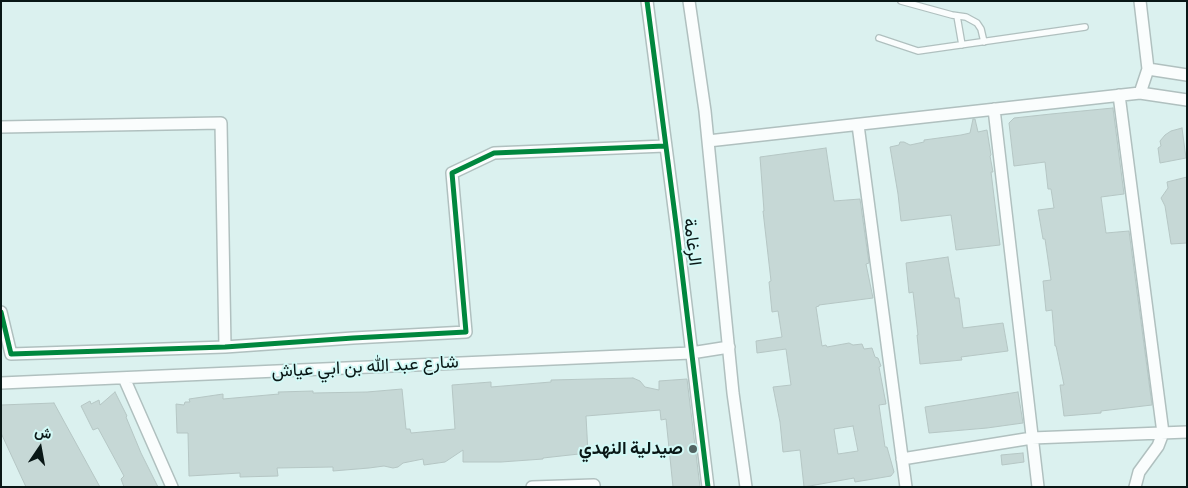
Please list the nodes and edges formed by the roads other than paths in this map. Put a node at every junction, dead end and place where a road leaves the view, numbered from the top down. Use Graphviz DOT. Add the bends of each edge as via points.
graph roads {
  1 [pos="646,1"];
  2 [pos="689,1"];
  3 [pos="901,1"];
  4 [pos="1140,1"];
  5 [pos="957,16"];
  6 [pos="1085,28"];
  7 [pos="879,38"];
  8 [pos="984,42"];
  9 [pos="962,45"];
  10 [pos="1148,70"];
  11 [pos="1187,75"];
  12 [pos="1140,93"];
  13 [pos="1119,95"];
  14 [pos="1187,100"];
  15 [pos="994,109"];
  16 [pos="858,125"];
  17 [pos="1,127"];
  18 [pos="708,141"];
  19 [pos="665,146"];
  20 [pos="1,312"];
  21 [pos="729,346"];
  22 [pos="225,347"];
  23 [pos="691,353"];
  24 [pos="124,378"];
  25 [pos="1,383"];
  26 [pos="1163,432"];
  27 [pos="1187,432"];
  28 [pos="1032,438"];
  29 [pos="902,459"];
  30 [pos="172,487"];
  31 [pos="532,487"];
  32 [pos="594,487"];
  33 [pos="708,487"];
  34 [pos="746,487"];
  35 [pos="906,487"];
  36 [pos="1038,487"];
  37 [pos="1135,487"];
  1 -- 19 [label="street, الرغامة"];
  2 -- 18 [label="street, الرغامة"];
  3 -- 5 [label="lane"];
  4 -- 10 [label="street"];
  5 -- 8 [label="lane" via="977,23"];
  5 -- 9 [label="lane"];
  6 -- 8 [label="lane"];
  7 -- 9 [label="lane" via="918,51"];
  8 -- 9 [label="lane"];
  10 -- 11 [label="street"];
  10 -- 12 [label="street"];
  12 -- 13 [label="street"];
  12 -- 14 [label="street"];
  13 -- 15 [label="street"];
  13 -- 26 [label="street"];
  15 -- 16 [label="street"];
  15 -- 28 [label="street"];
  16 -- 18 [label="street"];
  16 -- 29 [label="street"];
  17 -- 22 [label="street" via="221,123"];
  18 -- 21 [label="street, الرغامة"];
  19 -- 22 [label="street" via="494,153 452,173 466,332"];
  19 -- 23 [label="street, الرغامة"];
  20 -- 22 [label="street" via="11,354"];
  21 -- 23 [label="street, شارع عبد الله بن ابي عياش"];
  21 -- 34 [label="street, الرغامة"];
  23 -- 24 [label="street, شارع عبد الله بن ابي عياش"];
  23 -- 33 [label="street, الرغامة"];
  24 -- 25 [label="street, شارع عبد الله بن ابي عياش"];
  24 -- 30 [label="street"];
  26 -- 27 [label="street"];
  26 -- 28 [label="street"];
  26 -- 37 [label="street" via="1158,446 1139,472"];
  28 -- 29 [label="street"];
  28 -- 36 [label="street"];
  29 -- 35 [label="street"];
  31 -- 32 [label="street" via="594,484"];
}
